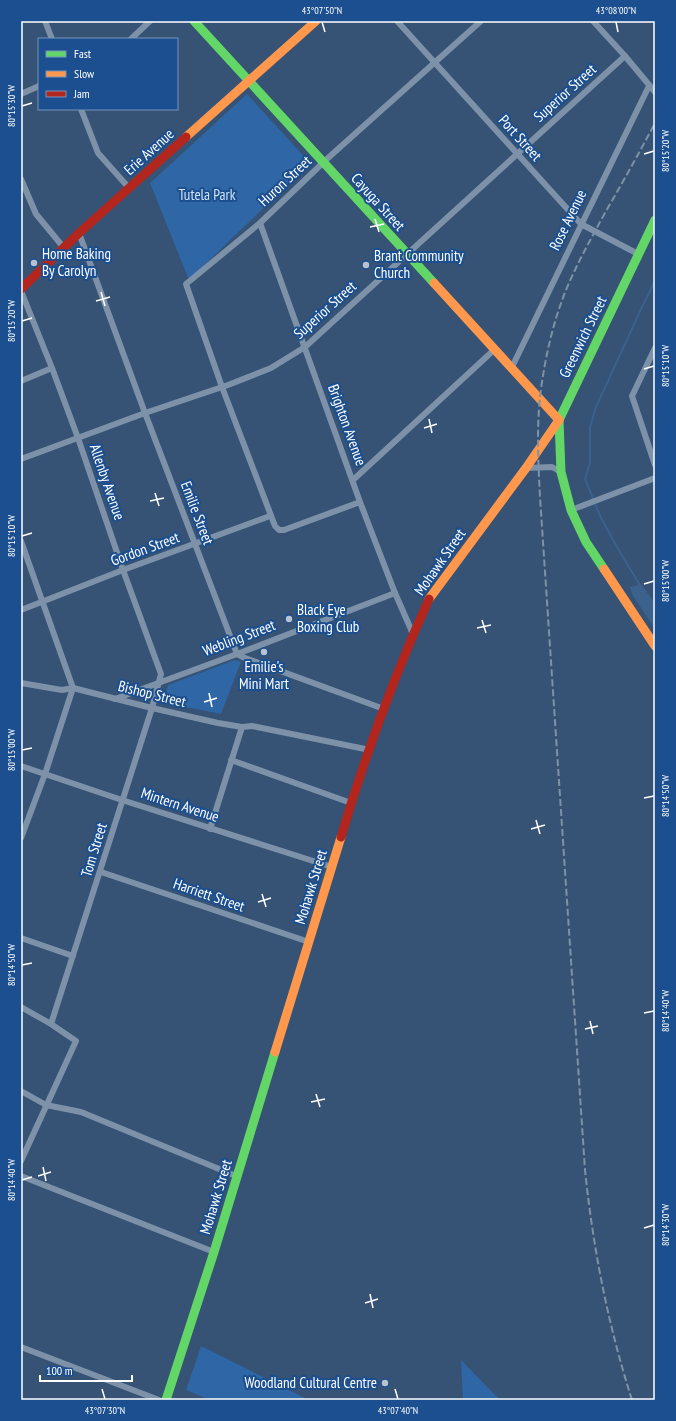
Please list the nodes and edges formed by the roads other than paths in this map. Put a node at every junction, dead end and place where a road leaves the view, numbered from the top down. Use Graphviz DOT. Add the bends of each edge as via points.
graph roads {
  1 [pos="45,21"];
  2 [pos="150,21"];
  3 [pos="194,21"];
  4 [pos="316,21"];
  5 [pos="397,21"];
  6 [pos="481,21"];
  7 [pos="593,21"];
  8 [pos="52,38"];
  9 [pos="132,38"];
  10 [pos="625,56"];
  11 [pos="434,63"];
  12 [pos="249,81"];
  13 [pos="38,86"];
  14 [pos="649,86"];
  15 [pos="655,92"];
  16 [pos="21,94"];
  17 [pos="81,110"];
  18 [pos="517,154"];
  19 [pos="324,162"];
  20 [pos="21,178"];
  21 [pos="129,188"];
  22 [pos="655,220"];
  23 [pos="260,223"];
  24 [pos="581,224"];
  25 [pos="79,234"];
  26 [pos="64,248"];
  27 [pos="406,254"];
  28 [pos="638,254"];
  29 [pos="21,290"];
  30 [pos="305,347"];
  31 [pos="655,348"];
  32 [pos="495,349"];
  33 [pos="512,367"];
  34 [pos="52,368"];
  35 [pos="21,381"];
  36 [pos="222,387"];
  37 [pos="146,413"];
  38 [pos="559,420"];
  39 [pos="78,438"];
  40 [pos="21,459"];
  41 [pos="655,464"];
  42 [pos="526,468"];
  43 [pos="561,472"];
  44 [pos="655,478"];
  45 [pos="352,480"];
  46 [pos="360,502"];
  47 [pos="574,508"];
  48 [pos="270,516"];
  49 [pos="21,541"];
  50 [pos="196,544"];
  51 [pos="123,570"];
  52 [pos="395,593"];
  53 [pos="43,601"];
  54 [pos="21,610"];
  55 [pos="413,634"];
  56 [pos="655,646"];
  57 [pos="237,654"];
  58 [pos="21,683"];
  59 [pos="159,683"];
  60 [pos="74,688"];
  61 [pos="115,698"];
  62 [pos="152,708"];
  63 [pos="384,709"];
  64 [pos="242,727"];
  65 [pos="370,750"];
  66 [pos="231,760"];
  67 [pos="21,766"];
  68 [pos="45,774"];
  69 [pos="122,800"];
  70 [pos="351,804"];
  71 [pos="210,829"];
  72 [pos="21,838"];
  73 [pos="332,868"];
  74 [pos="101,872"];
  75 [pos="21,938"];
  76 [pos="309,942"];
  77 [pos="73,956"];
  78 [pos="21,1007"];
  79 [pos="51,1024"];
  80 [pos="21,1091"];
  81 [pos="46,1105"];
  82 [pos="21,1161"];
  83 [pos="21,1176"];
  84 [pos="236,1176"];
  85 [pos="214,1252"];
  86 [pos="21,1347"];
  87 [pos="159,1400"];
  88 [pos="166,1400"];
  1 -- 8 [label="street"];
  2 -- 9 [label="street"];
  3 -- 12 [label="street, Cayuga Street"];
  4 -- 12 [label="street, Erie Avenue"];
  5 -- 11 [label="street, Port Street"];
  6 -- 11 [label="street, Huron Street"];
  7 -- 10 [label="street"];
  10 -- 14 [label="street"];
  10 -- 18 [label="street, Superior Street"];
  11 -- 18 [label="street, Port Street"];
  11 -- 19 [label="street, Huron Street"];
  12 -- 19 [label="street, Cayuga Street"];
  12 -- 21 [label="street, Erie Avenue"];
  13 -- 16 [label="street"];
  14 -- 15 [label="street"];
  14 -- 24 [label="street, Rose Avenue"];
  17 -- 21 [label="street" via="98,153"];
  18 -- 24 [label="street, Port Street"];
  18 -- 27 [label="street, Superior Street"];
  19 -- 23 [label="street, Huron Street"];
  19 -- 27 [label="street, Cayuga Street"];
  20 -- 26 [label="street" via="36,214"];
  21 -- 25 [label="street, Erie Avenue"];
  22 -- 28 [label="street, Greenwich Street"];
  23 -- 30 [label="street, Brighton Avenue"];
  23 -- 36 [label="street, Huron Street" via="186,284"];
  24 -- 28 [label="street, Port Street"];
  24 -- 33 [label="street, Rose Avenue"];
  25 -- 26 [label="street, Erie Avenue"];
  25 -- 37 [label="street, Emilie Street"];
  26 -- 29 [label="street, Erie Avenue"];
  27 -- 30 [label="street, Superior Street"];
  27 -- 32 [label="street, Cayuga Street"];
  28 -- 38 [label="street, Greenwich Street"];
  29 -- 34 [label="street, Allenby Avenue"];
  30 -- 36 [label="street, Superior Street" via="271,368"];
  30 -- 45 [label="street, Brighton Avenue"];
  31 -- 41 [label="street" via="632,396"];
  32 -- 33 [label="street, Cayuga Street"];
  32 -- 45 [label="street"];
  33 -- 38 [label="street, Cayuga Street"];
  34 -- 35 [label="street"];
  34 -- 39 [label="street, Allenby Avenue"];
  36 -- 37 [label="street, Superior Street"];
  36 -- 48 [label="street"];
  37 -- 39 [label="street, Superior Street"];
  37 -- 50 [label="street, Emilie Street"];
  38 -- 42 [label="street, Mohawk Street"];
  38 -- 43 [label="street, Greenwich Street"];
  39 -- 40 [label="street, Superior Street"];
  39 -- 51 [label="street, Allenby Avenue"];
  42 -- 43 [label="street" via="552,467"];
  42 -- 55 [label="street, Mohawk Street" via="429,598"];
  43 -- 47 [label="street, Greenwich Street"];
  44 -- 47 [label="street"];
  45 -- 46 [label="street, Brighton Avenue"];
  46 -- 48 [label="street" via="284,530 277,529"];
  46 -- 52 [label="street, Brighton Avenue"];
  47 -- 56 [label="street, Greenwich Street" via="586,542"];
  48 -- 50 [label="street, Gordon Street"];
  49 -- 53 [label="street"];
  50 -- 51 [label="street, Gordon Street"];
  50 -- 57 [label="street, Emilie Street"];
  51 -- 53 [label="street, Gordon Street"];
  51 -- 59 [label="street, Allenby Avenue" via="161,674"];
  52 -- 55 [label="street, Brighton Avenue"];
  52 -- 57 [label="street, Webling Street"];
  53 -- 54 [label="street, Gordon Street"];
  53 -- 60 [label="street"];
  55 -- 63 [label="street, Mohawk Street"];
  57 -- 59 [label="street, Webling Street"];
  57 -- 63 [label="street"];
  58 -- 60 [label="street, Bishop Street" via="62,690"];
  59 -- 61 [label="street, Webling Street"];
  59 -- 62 [label="street, Tom Street"];
  60 -- 61 [label="street, Bishop Street"];
  60 -- 68 [label="street"];
  61 -- 62 [label="street, Bishop Street"];
  62 -- 64 [label="street, Bishop Street"];
  62 -- 69 [label="street, Tom Street"];
  63 -- 65 [label="street, Mohawk Street"];
  64 -- 65 [label="street, Bishop Street" via="252,726"];
  64 -- 66 [label="street"];
  65 -- 70 [label="street, Mohawk Street"];
  66 -- 70 [label="street"];
  66 -- 71 [label="street"];
  67 -- 68 [label="street, Mintern Avenue"];
  68 -- 69 [label="street, Mintern Avenue"];
  68 -- 72 [label="street"];
  69 -- 71 [label="street, Mintern Avenue"];
  69 -- 74 [label="street, Tom Street"];
  70 -- 73 [label="street, Mohawk Street"];
  71 -- 73 [label="street, Mintern Avenue"];
  73 -- 76 [label="street, Mohawk Street"];
  74 -- 76 [label="street, Harriett Street"];
  74 -- 77 [label="street, Tom Street"];
  75 -- 77 [label="street"];
  76 -- 84 [label="street, Mohawk Street"];
  77 -- 79 [label="street, Tom Street"];
  78 -- 79 [label="street"];
  79 -- 81 [label="street" via="76,1041"];
  80 -- 81 [label="street"];
  81 -- 82 [label="street"];
  81 -- 84 [label="street" via="82,1112"];
  83 -- 85 [label="street"];
  84 -- 85 [label="street, Mohawk Street"];
  85 -- 88 [label="street, Mohawk Street"];
  86 -- 87 [label="street"];
}
